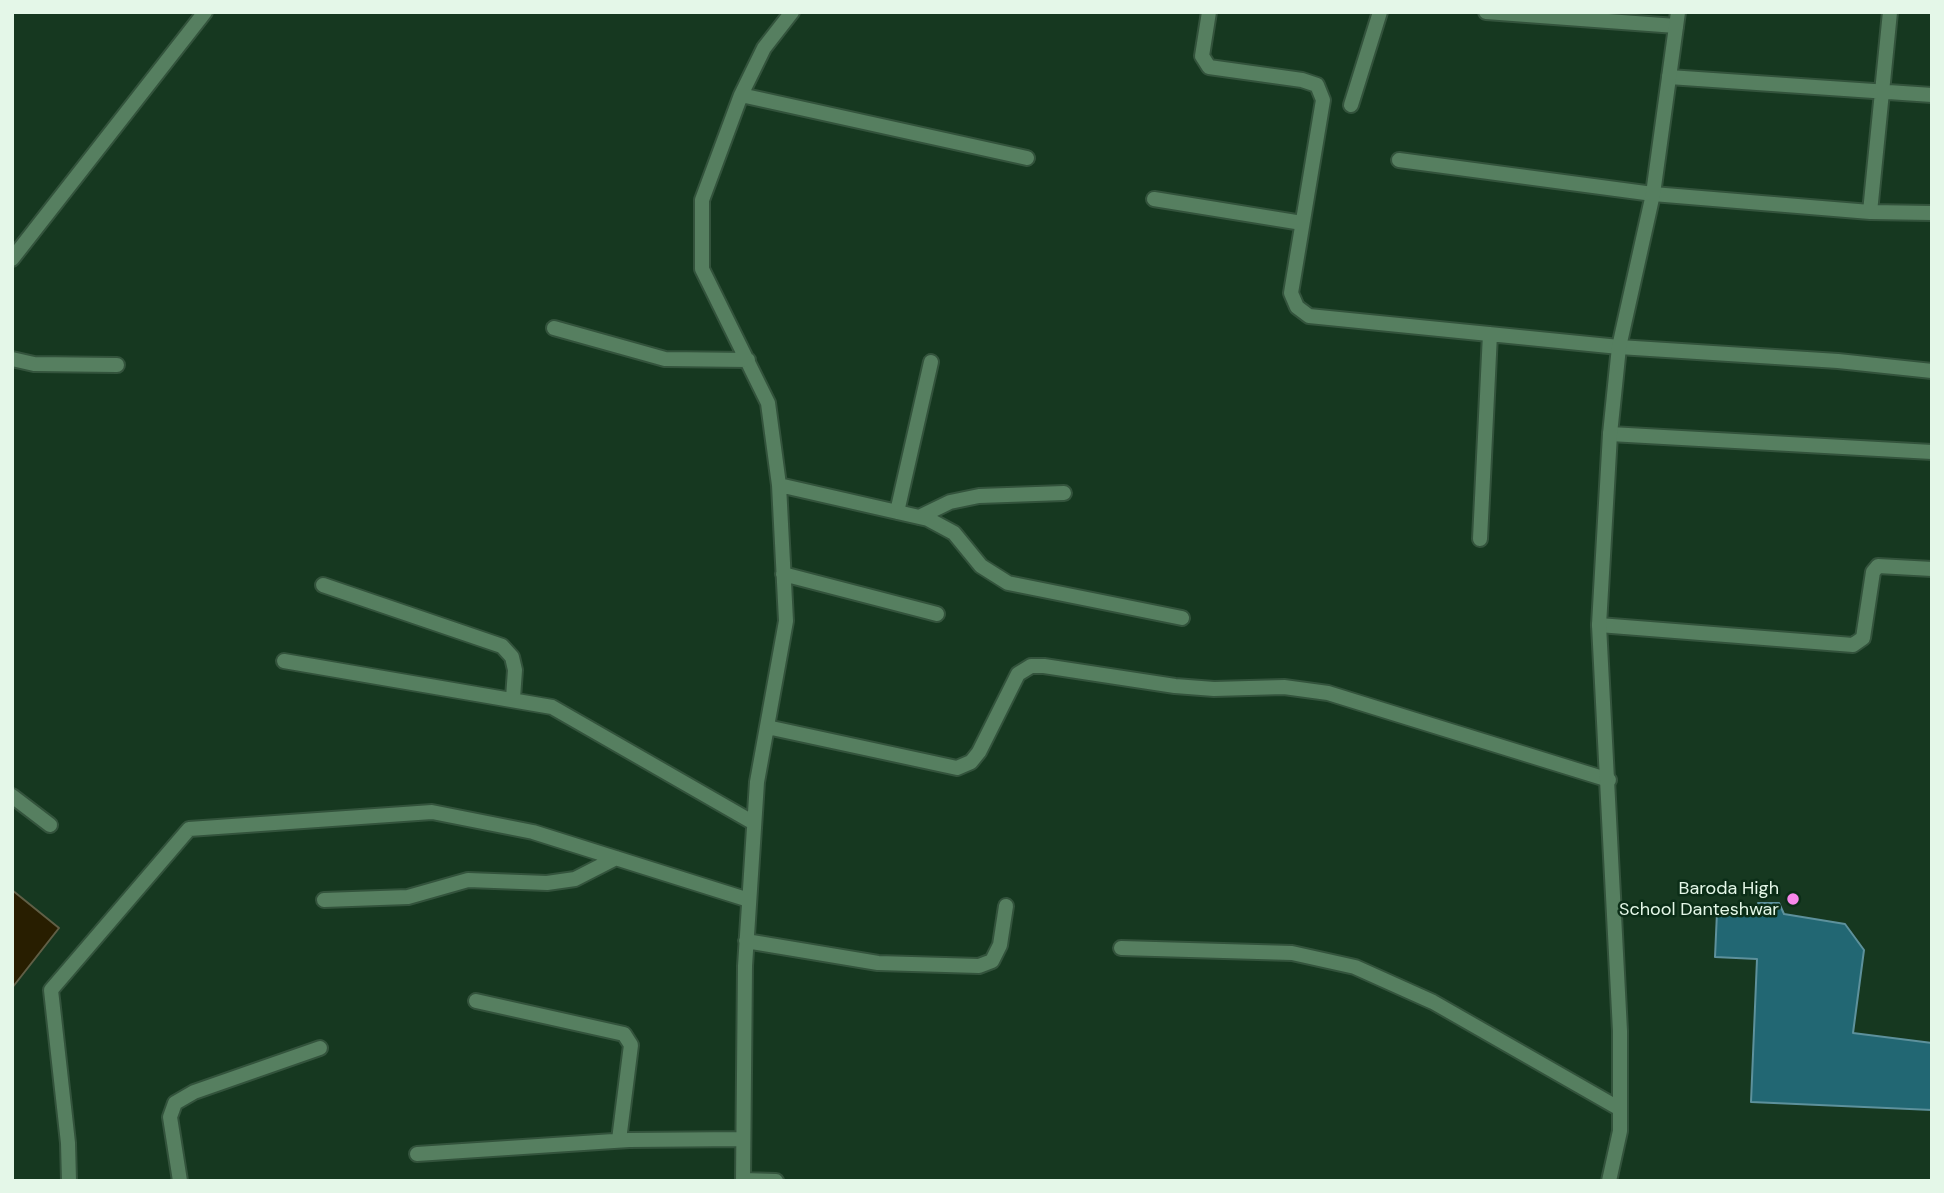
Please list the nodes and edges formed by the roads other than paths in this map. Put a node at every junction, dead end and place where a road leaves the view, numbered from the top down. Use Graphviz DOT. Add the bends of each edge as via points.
graph roads {
  1 [pos="205,12"];
  2 [pos="792,12"];
  3 [pos="1209,12"];
  4 [pos="1380,12"];
  5 [pos="1486,12"];
  6 [pos="1890,12"];
  7 [pos="1677,19"];
  8 [pos="1669,77"];
  9 [pos="1882,93"];
  10 [pos="741,95"];
  11 [pos="1932,95"];
  12 [pos="1351,105"];
  13 [pos="1027,158"];
  14 [pos="1399,160"];
  15 [pos="1653,194"];
  16 [pos="1154,199"];
  17 [pos="1870,212"];
  18 [pos="1932,213"];
  19 [pos="1302,223"];
  20 [pos="15,249"];
  21 [pos="554,328"];
  22 [pos="1490,334"];
  23 [pos="1619,347"];
  24 [pos="12,359"];
  25 [pos="748,360"];
  26 [pos="930,362"];
  27 [pos="117,365"];
  28 [pos="1932,371"];
  29 [pos="1610,434"];
  30 [pos="1932,452"];
  31 [pos="779,485"];
  32 [pos="1064,493"];
  33 [pos="897,512"];
  34 [pos="919,517"];
  35 [pos="1480,539"];
  36 [pos="1932,569"];
  37 [pos="783,574"];
  38 [pos="323,585"];
  39 [pos="937,614"];
  40 [pos="1182,618"];
  41 [pos="1599,625"];
  42 [pos="284,661"];
  43 [pos="513,698"];
  44 [pos="767,727"];
  45 [pos="1609,780"];
  46 [pos="12,796"];
  47 [pos="754,822"];
  48 [pos="50,825"];
  49 [pos="616,858"];
  50 [pos="324,900"];
  51 [pos="749,900"];
  52 [pos="1006,906"];
  53 [pos="746,941"];
  54 [pos="1121,948"];
  55 [pos="476,1001"];
  56 [pos="320,1048"];
  57 [pos="1620,1109"];
  58 [pos="743,1139"];
  59 [pos="619,1140"];
  60 [pos="417,1154"];
  61 [pos="743,1180"];
  62 [pos="69,1181"];
  63 [pos="180,1181"];
  64 [pos="776,1181"];
  65 [pos="1609,1181"];
  1 -- 20 [label="street"];
  2 -- 10 [label="street" via="764,48"];
  3 -- 19 [label="street" via="1202,56 1209,67 1317,85 1323,100"];
  4 -- 12 [label="street"];
  5 -- 7 [label="street"];
  6 -- 9 [label="street"];
  7 -- 8 [label="street"];
  8 -- 9 [label="street"];
  8 -- 15 [label="street"];
  9 -- 11 [label="street"];
  9 -- 17 [label="street"];
  10 -- 13 [label="street"];
  10 -- 25 [label="street" via="702,200 702,269"];
  14 -- 15 [label="street"];
  15 -- 17 [label="street"];
  15 -- 23 [label="street"];
  16 -- 19 [label="street"];
  17 -- 18 [label="street"];
  19 -- 22 [label="street" via="1291,293 1297,307 1309,316"];
  21 -- 25 [label="street" via="665,359"];
  22 -- 23 [label="street"];
  22 -- 35 [label="street"];
  23 -- 28 [label="street" via="1838,360"];
  23 -- 29 [label="street"];
  24 -- 27 [label="street" via="58,366"];
  25 -- 31 [label="street" via="768,403"];
  26 -- 33 [label="street"];
  29 -- 30 [label="street"];
  29 -- 41 [label="street"];
  31 -- 33 [label="street"];
  31 -- 37 [label="street"];
  32 -- 34 [label="street" via="979,496 950,502"];
  33 -- 34 [label="street"];
  34 -- 40 [label="street" via="954,533 981,566 1008,583"];
  36 -- 41 [label="street" via="1878,566 1873,572 1863,638 1853,645"];
  37 -- 39 [label="street"];
  37 -- 44 [label="street" via="786,621"];
  38 -- 43 [label="street" via="502,646 512,657 515,670"];
  41 -- 45 [label="street"];
  42 -- 43 [label="street"];
  43 -- 47 [label="street" via="552,707"];
  44 -- 45 [label="street" via="957,768 979,752 1018,674 1031,666 1044,666 1175,686 1284,687 1328,693"];
  44 -- 47 [label="street"];
  45 -- 57 [label="street"];
  46 -- 48 [label="street"];
  47 -- 51 [label="street"];
  49 -- 50 [label="street" via="575,879 547,883 468,880 408,897"];
  49 -- 51 [label="street"];
  49 -- 62 [label="street" via="533,832 432,812 189,828 51,990"];
  51 -- 53 [label="street"];
  52 -- 53 [label="street" via="1000,946 992,961 979,966 878,963"];
  53 -- 58 [label="street"];
  54 -- 57 [label="street" via="1293,953 1355,967 1433,1002"];
  55 -- 59 [label="street" via="624,1034 631,1045"];
  56 -- 63 [label="street" via="194,1092 175,1103 170,1116"];
  57 -- 65 [label="street"];
  58 -- 59 [label="street"];
  58 -- 61 [label="street"];
  59 -- 60 [label="street"];
  61 -- 64 [label="street"];
}
